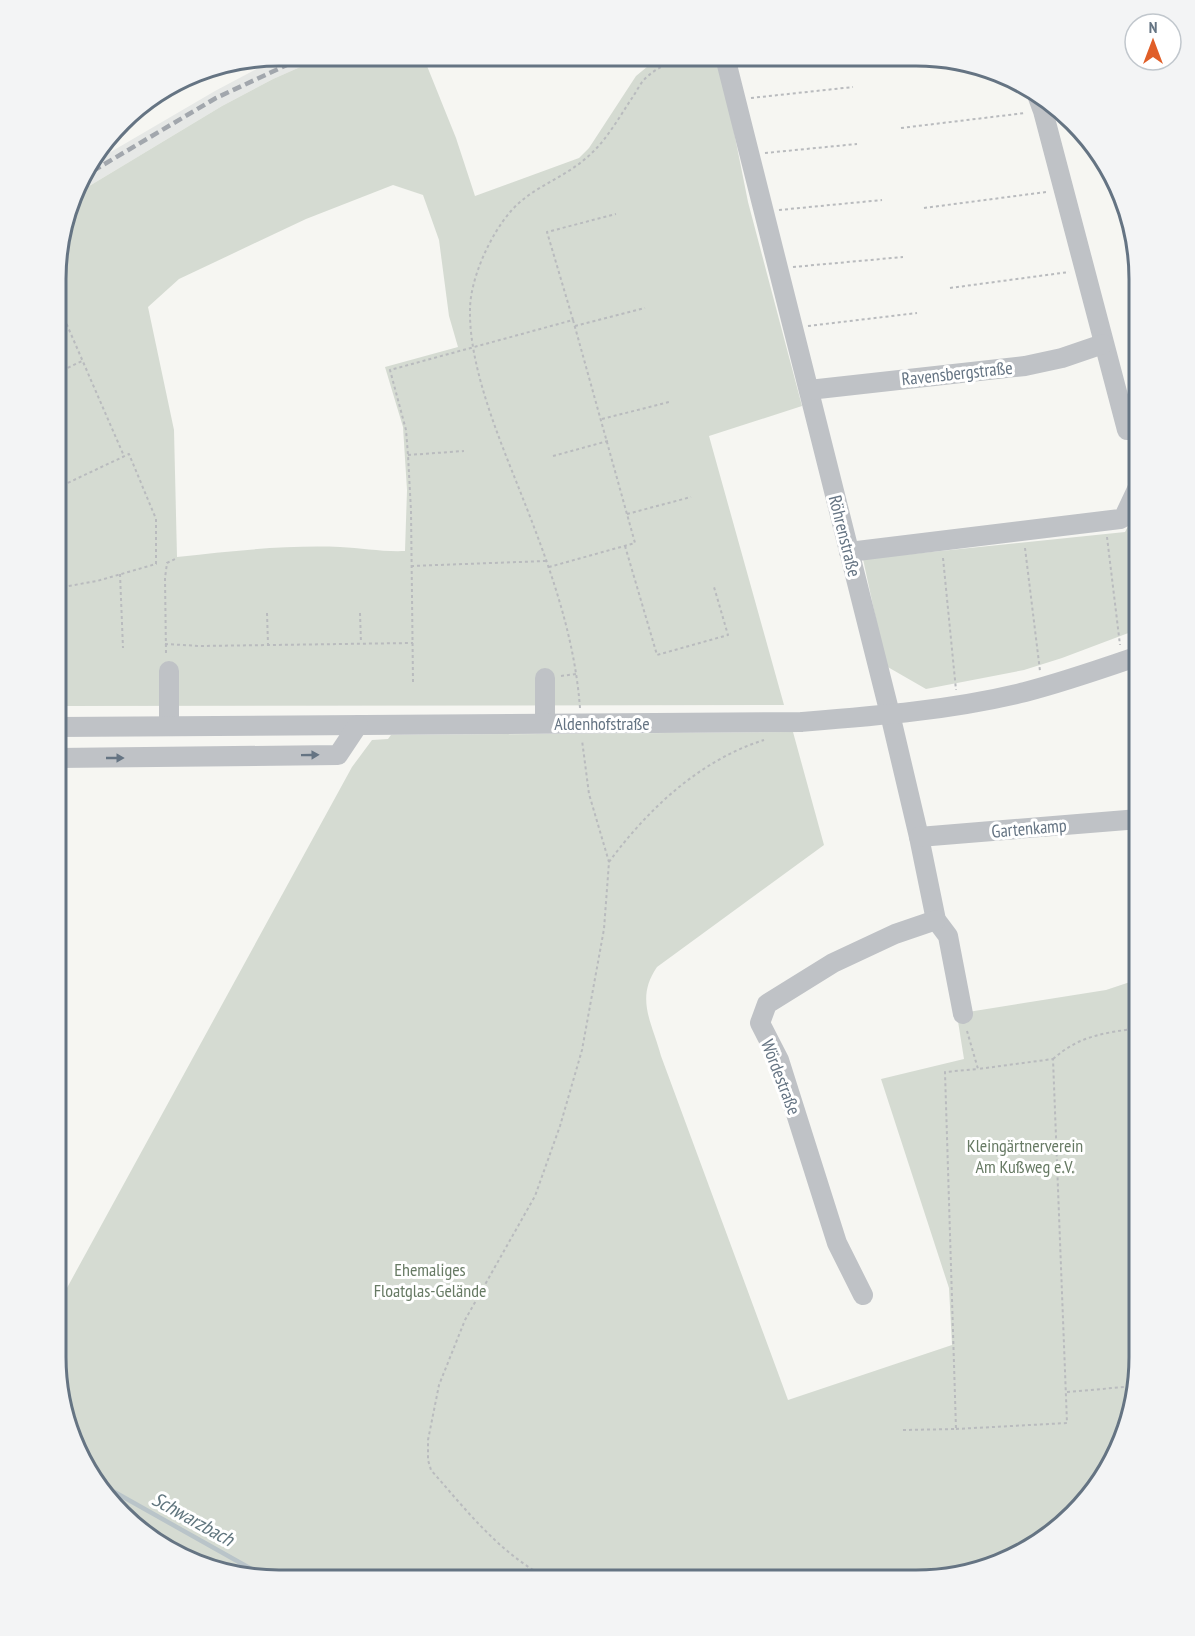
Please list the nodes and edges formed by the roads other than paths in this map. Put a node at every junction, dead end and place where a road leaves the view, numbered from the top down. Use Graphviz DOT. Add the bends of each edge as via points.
graph roads {
  1 [pos="727,66"];
  2 [pos="1041,107"];
  3 [pos="1103,344"];
  4 [pos="809,390"];
  5 [pos="1127,430"];
  6 [pos="1129,506"];
  7 [pos="849,552"];
  8 [pos="1129,660"];
  9 [pos="169,671"];
  10 [pos="545,678"];
  11 [pos="890,714"];
  12 [pos="545,723"];
  13 [pos="358,725"];
  14 [pos="145,726"];
  15 [pos="169,726"];
  16 [pos="66,727"];
  17 [pos="66,758"];
  18 [pos="146,758"];
  19 [pos="1129,820"];
  20 [pos="919,837"];
  21 [pos="936,920"];
  22 [pos="963,1014"];
  23 [pos="863,1295"];
  1 -- 4 [label="street, Röhrenstraße"];
  2 -- 3 [label="street"];
  3 -- 4 [label="street, Ravensbergstraße" via="1025,366"];
  3 -- 5 [label="street"];
  4 -- 7 [label="street, Röhrenstraße"];
  6 -- 7 [label="street" via="1124,517 1105,522"];
  7 -- 11 [label="street, Röhrenstraße"];
  8 -- 11 [label="street, Aldenhofstraße" via="1042,687 958,705"];
  9 -- 15 [label="street"];
  10 -- 12 [label="street"];
  11 -- 12 [label="street, Aldenhofstraße" via="801,722"];
  11 -- 20 [label="street, Röhrenstraße"];
  12 -- 13 [label="street, Aldenhofstraße"];
  13 -- 15 [label="street, Aldenhofstraße"];
  18 -- 13 [label="street, one-way" via="338,755"];
  14 -- 15 [label="street, Aldenhofstraße"];
  14 -- 16 [label="street, Aldenhofstraße"];
  14 -- 18 [label="street"];
  17 -- 18 [label="street, one-way"];
  19 -- 20 [label="street, Gartenkamp"];
  20 -- 21 [label="street, Röhrenstraße"];
  21 -- 22 [label="street, Röhrenstraße" via="948,936"];
  21 -- 23 [label="street, Wördestraße" via="833,963 767,1004 760,1023 779,1060 837,1243"];
}
